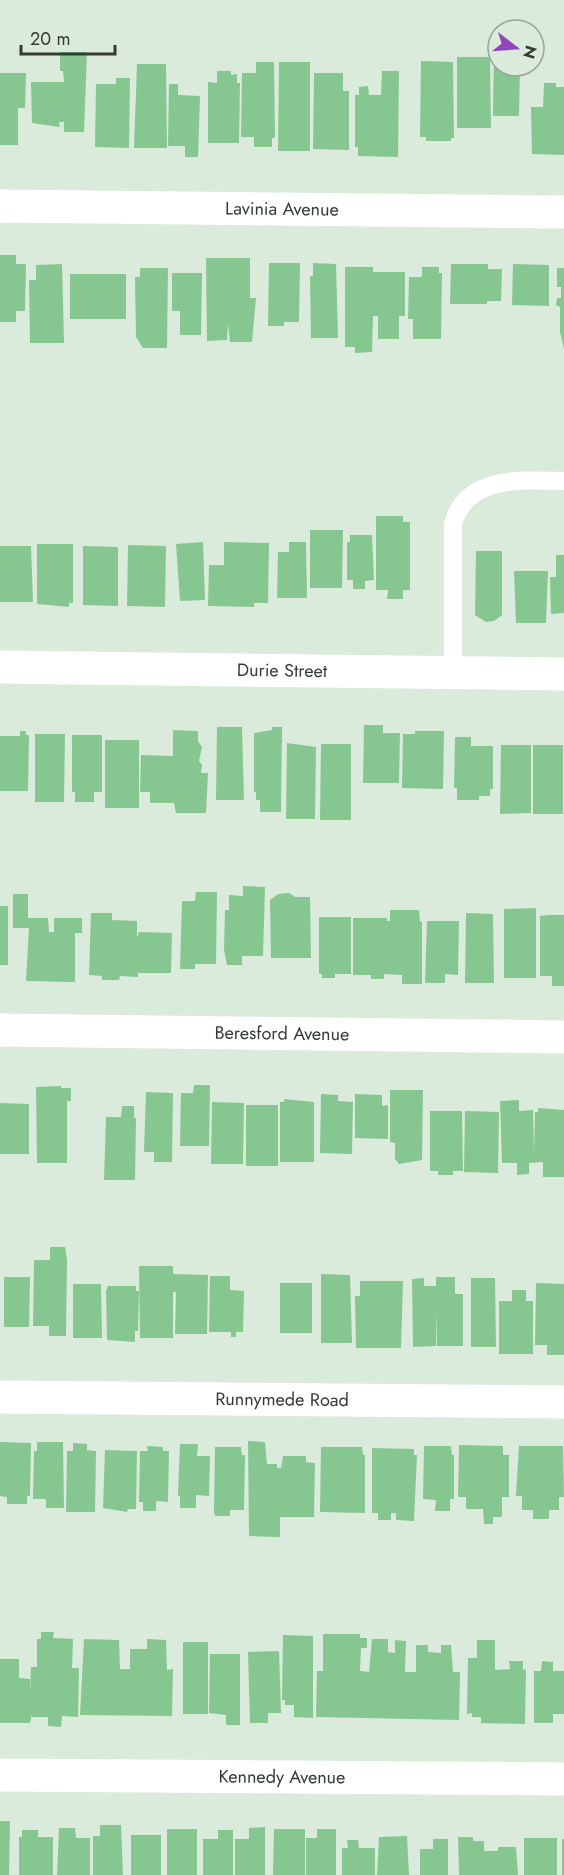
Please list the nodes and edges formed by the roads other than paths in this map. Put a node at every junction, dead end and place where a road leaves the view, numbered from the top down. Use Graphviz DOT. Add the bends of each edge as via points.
graph roads {
  1 [pos="0,206"];
  2 [pos="564,212"];
  3 [pos="564,481"];
  4 [pos="0,667"];
  5 [pos="453,672"];
  6 [pos="564,674"];
  7 [pos="0,1030"];
  8 [pos="564,1037"];
  9 [pos="0,1397"];
  10 [pos="564,1402"];
  11 [pos="0,1775"];
  12 [pos="564,1779"];
  1 -- 2 [label="street, Lavinia Avenue"];
  3 -- 5 [label="lane" via="492,484 474,490 456,511"];
  4 -- 5 [label="street, Durie Street"];
  5 -- 6 [label="street, Durie Street"];
  7 -- 8 [label="street, Beresford Avenue"];
  9 -- 10 [label="street, Runnymede Road"];
  11 -- 12 [label="street, Kennedy Avenue"];
}
